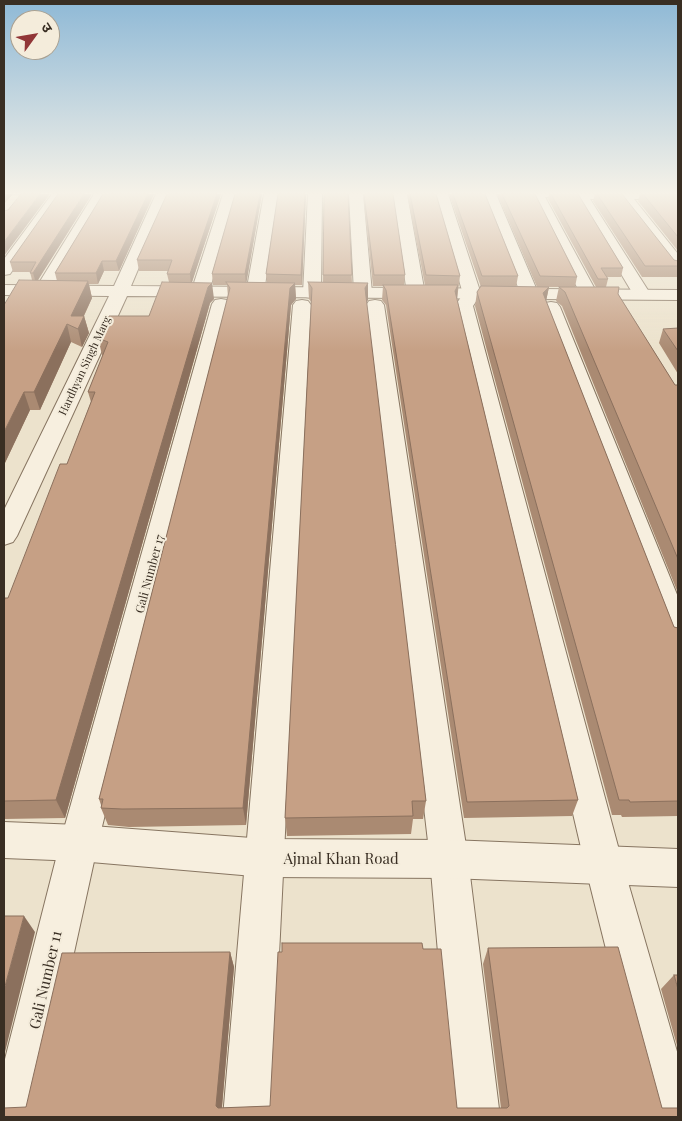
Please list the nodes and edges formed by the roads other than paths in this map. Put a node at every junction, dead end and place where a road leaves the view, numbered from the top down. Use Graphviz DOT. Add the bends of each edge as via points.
graph roads {
  1 [pos="21,246"];
  2 [pos="70,246"];
  3 [pos="140,246"];
  4 [pos="220,246"];
  5 [pos="263,246"];
  6 [pos="311,246"];
  7 [pos="362,246"];
  8 [pos="408,246"];
  9 [pos="454,246"];
  10 [pos="510,246"];
  11 [pos="563,246"];
  12 [pos="613,246"];
  13 [pos="663,246"];
  14 [pos="678,265"];
  15 [pos="4,270"];
  16 [pos="4,290"];
  17 [pos="43,291"];
  18 [pos="256,293"];
  19 [pos="416,294"];
  20 [pos="530,295"];
  21 [pos="589,295"];
  22 [pos="642,295"];
  23 [pos="678,295"];
  24 [pos="118,297"];
  25 [pos="211,298"];
  26 [pos="307,299"];
  27 [pos="369,299"];
  28 [pos="468,300"];
  29 [pos="4,304"];
  30 [pos="551,306"];
  31 [pos="678,308"];
  32 [pos="4,536"];
  33 [pos="678,634"];
  34 [pos="4,840"];
  35 [pos="79,843"];
  36 [pos="265,858"];
  37 [pos="449,859"];
  38 [pos="604,865"];
  39 [pos="678,868"];
  40 [pos="14,1117"];
  41 [pos="247,1117"];
  42 [pos="476,1117"];
  43 [pos="672,1117"];
  1 -- 15 [label="street"];
  2 -- 17 [label="street"];
  3 -- 24 [label="street, Hardhyan Singh Marg"];
  4 -- 25 [label="street, Gali Number 17"];
  5 -- 18 [label="street"];
  6 -- 26 [label="street"];
  7 -- 27 [label="street"];
  8 -- 19 [label="street"];
  9 -- 28 [label="street"];
  10 -- 20 [label="street"];
  11 -- 21 [label="street"];
  12 -- 22 [label="street"];
  13 -- 14 [label="street"];
  16 -- 17 [label="street"];
  17 -- 24 [label="street"];
  18 -- 25 [label="street"];
  18 -- 26 [label="street"];
  19 -- 27 [label="street"];
  19 -- 28 [label="street"];
  20 -- 21 [label="street"];
  20 -- 28 [label="street"];
  21 -- 22 [label="street"];
  22 -- 23 [label="street"];
  24 -- 25 [label="street"];
  24 -- 25 [label="street"];
  24 -- 29 [label="street"];
  24 -- 32 [label="street, Hardhyan Singh Marg"];
  25 -- 26 [label="street"];
  25 -- 35 [label="street, Gali Number 17"];
  26 -- 27 [label="street"];
  26 -- 36 [label="street"];
  27 -- 28 [label="street"];
  27 -- 37 [label="street"];
  28 -- 30 [label="street"];
  28 -- 38 [label="street"];
  30 -- 31 [label="street" via="628,311"];
  30 -- 33 [label="street"];
  34 -- 35 [label="street, Ajmal Khan Road"];
  35 -- 36 [label="street, Ajmal Khan Road"];
  35 -- 40 [label="street, Gali Number 11"];
  36 -- 37 [label="street, Ajmal Khan Road"];
  36 -- 41 [label="street"];
  37 -- 38 [label="street, Ajmal Khan Road"];
  37 -- 42 [label="street"];
  38 -- 39 [label="street, Ajmal Khan Road"];
  38 -- 43 [label="street"];
}
